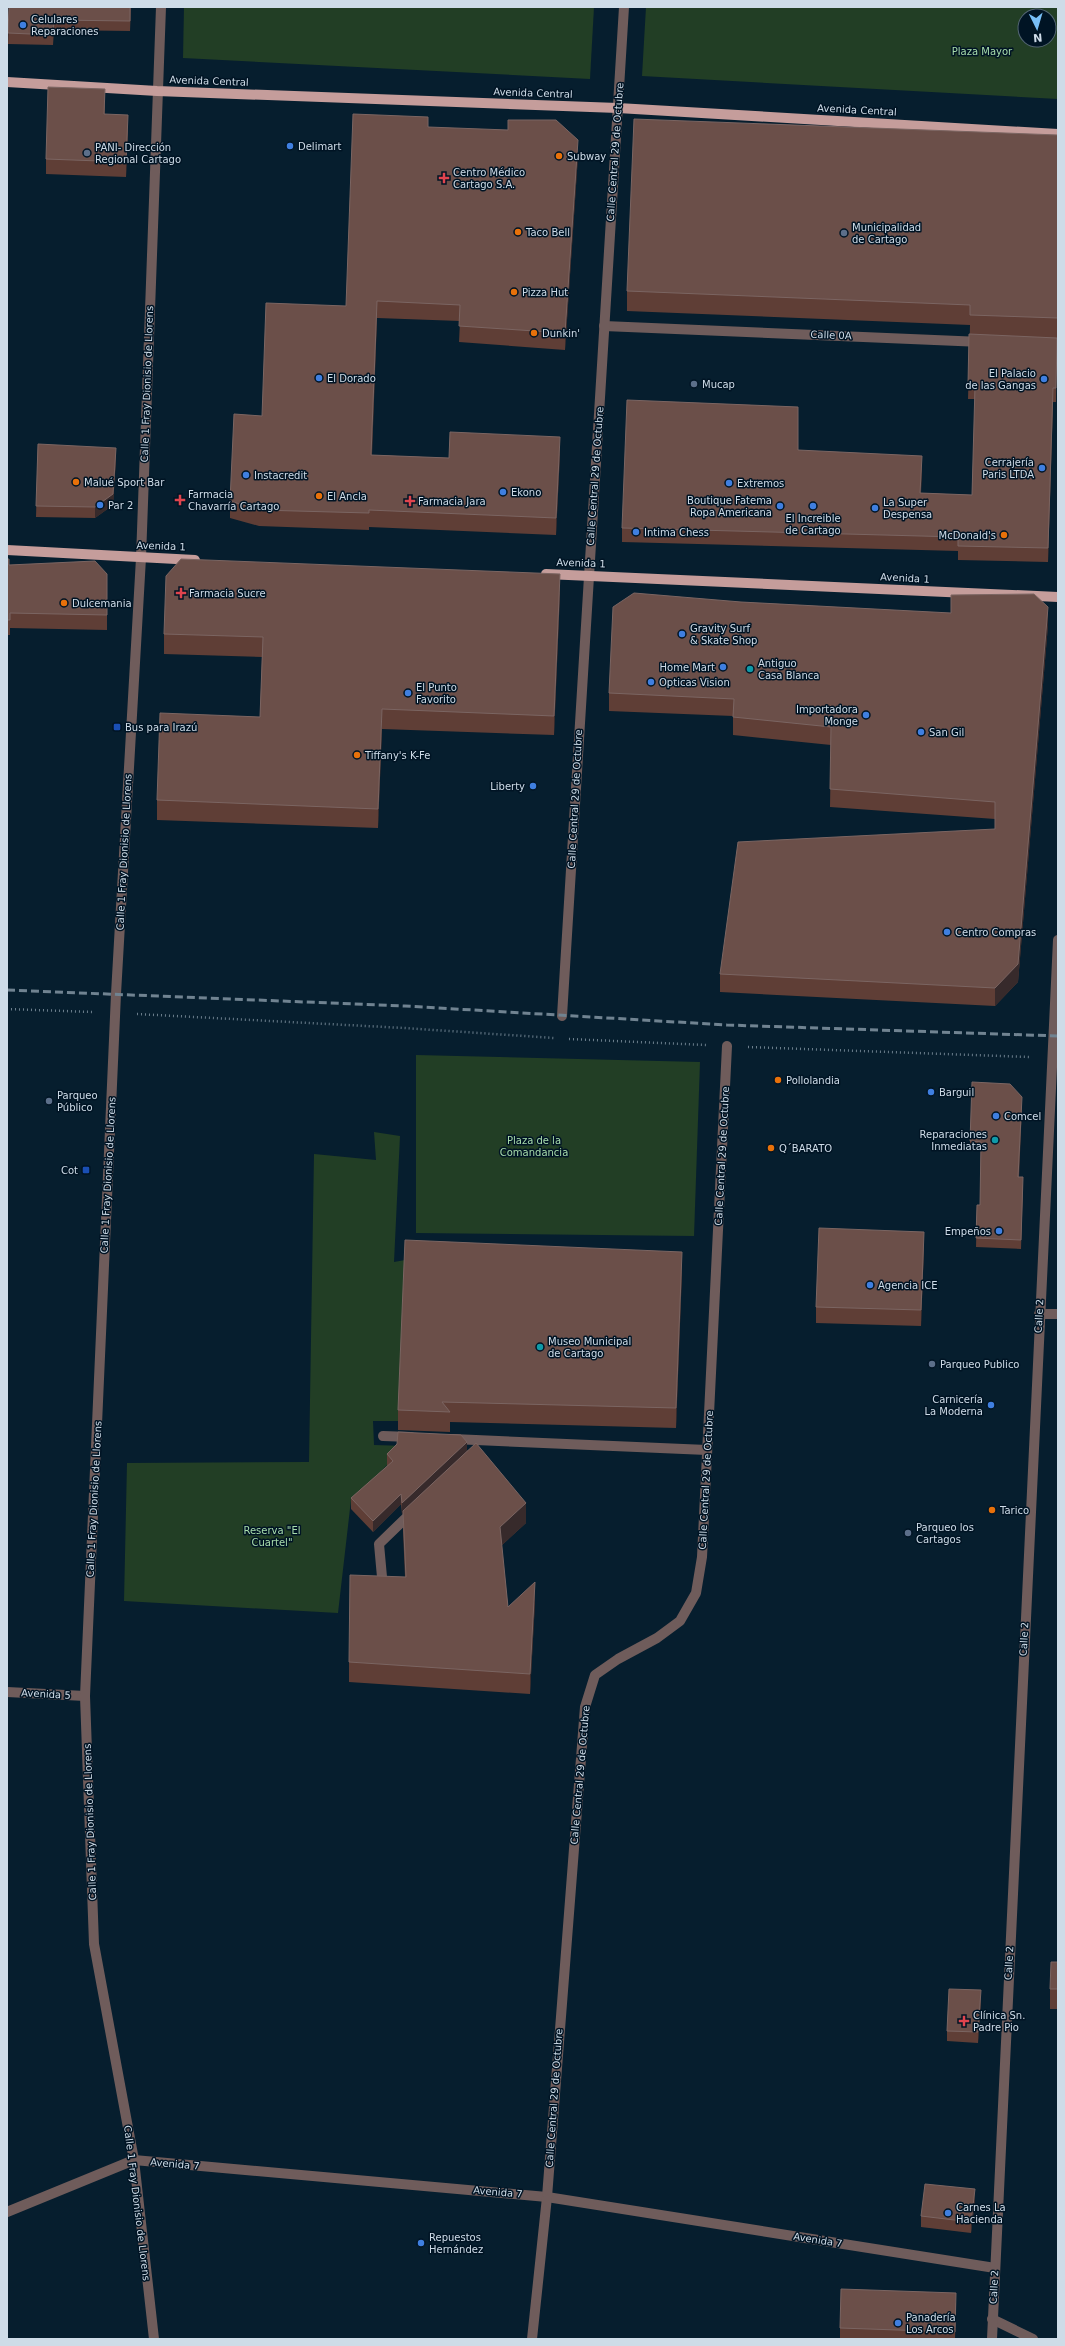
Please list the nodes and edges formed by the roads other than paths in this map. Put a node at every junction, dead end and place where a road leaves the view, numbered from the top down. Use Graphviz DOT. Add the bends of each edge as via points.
graph roads {
  1 [pos="161,7"];
  2 [pos="624,7"];
  3 [pos="7,82"];
  4 [pos="157,91"];
  5 [pos="618,108"];
  6 [pos="1058,134"];
  7 [pos="604,326"];
  8 [pos="994,342"];
  9 [pos="7,550"];
  10 [pos="141,558"];
  11 [pos="205,560"];
  12 [pos="533,573"];
  13 [pos="589,576"];
  14 [pos="1058,597"];
  15 [pos="1058,940"];
  16 [pos="1056,997"];
  17 [pos="562,1016"];
  18 [pos="727,1046"];
  19 [pos="1039,1314"];
  20 [pos="1058,1314"];
  21 [pos="383,1436"];
  22 [pos="421,1438"];
  23 [pos="443,1439"];
  24 [pos="488,1441"];
  25 [pos="707,1450"];
  26 [pos="477,1452"];
  27 [pos="419,1506"];
  28 [pos="383,1588"];
  29 [pos="7,1692"];
  30 [pos="85,1696"];
  31 [pos="134,2160"];
  32 [pos="546,2197"];
  33 [pos="7,2212"];
  34 [pos="995,2268"];
  35 [pos="992,2319"];
  36 [pos="154,2339"];
  37 [pos="532,2339"];
  38 [pos="992,2339"];
  39 [pos="1034,2339"];
  1 -- 4 [label="street, Calle 1 Fray Dionisio de Llorens"];
  2 -- 5 [label="street, Calle Central 29 de Octubre"];
  3 -- 4 [label="main road, Avenida Central"];
  4 -- 5 [label="main road, Avenida Central"];
  4 -- 10 [label="street, Calle 1 Fray Dionisio de Llorens"];
  5 -- 6 [label="main road, Avenida Central"];
  5 -- 7 [label="street, Calle Central 29 de Octubre"];
  7 -- 8 [label="street, Calle 0A"];
  7 -- 13 [label="street, Calle Central 29 de Octubre"];
  9 -- 10 [label="main road, Avenida 1"];
  10 -- 11 [label="main road, Avenida 1"];
  10 -- 30 [label="street, Calle 1 Fray Dionisio de Llorens" via="116,1013"];
  12 -- 13 [label="main road, Avenida 1"];
  13 -- 14 [label="main road, Avenida 1"];
  13 -- 17 [label="street, Calle Central 29 de Octubre"];
  15 -- 16 [label="street, Calle 2"];
  16 -- 19 [label="street, Calle 2"];
  18 -- 25 [label="street, Calle Central 29 de Octubre"];
  19 -- 20 [label="street"];
  19 -- 34 [label="street, Calle 2"];
  21 -- 22 [label="street"];
  23 -- 24 [label="street"];
  24 -- 25 [label="street"];
  24 -- 26 [label="street"];
  25 -- 32 [label="street, Calle Central 29 de Octubre" via="702,1557 696,1593 680,1621 657,1638 594,1675 585,1707"];
  27 -- 28 [label="street" via="379,1544"];
  29 -- 30 [label="street, Avenida 5"];
  30 -- 31 [label="street, Calle 1 Fray Dionisio de Llorens" via="94,1944"];
  31 -- 32 [label="street, Avenida 7"];
  31 -- 33 [label="street, Avenida 7"];
  31 -- 36 [label="street, Calle 1 Fray Dionisio de Llorens"];
  32 -- 34 [label="street, Avenida 7"];
  32 -- 37 [label="street, Calle Central 29 de Octubre"];
  34 -- 35 [label="street, Calle 2"];
  35 -- 38 [label="street, Calle 2"];
  35 -- 39 [label="street"];
}
